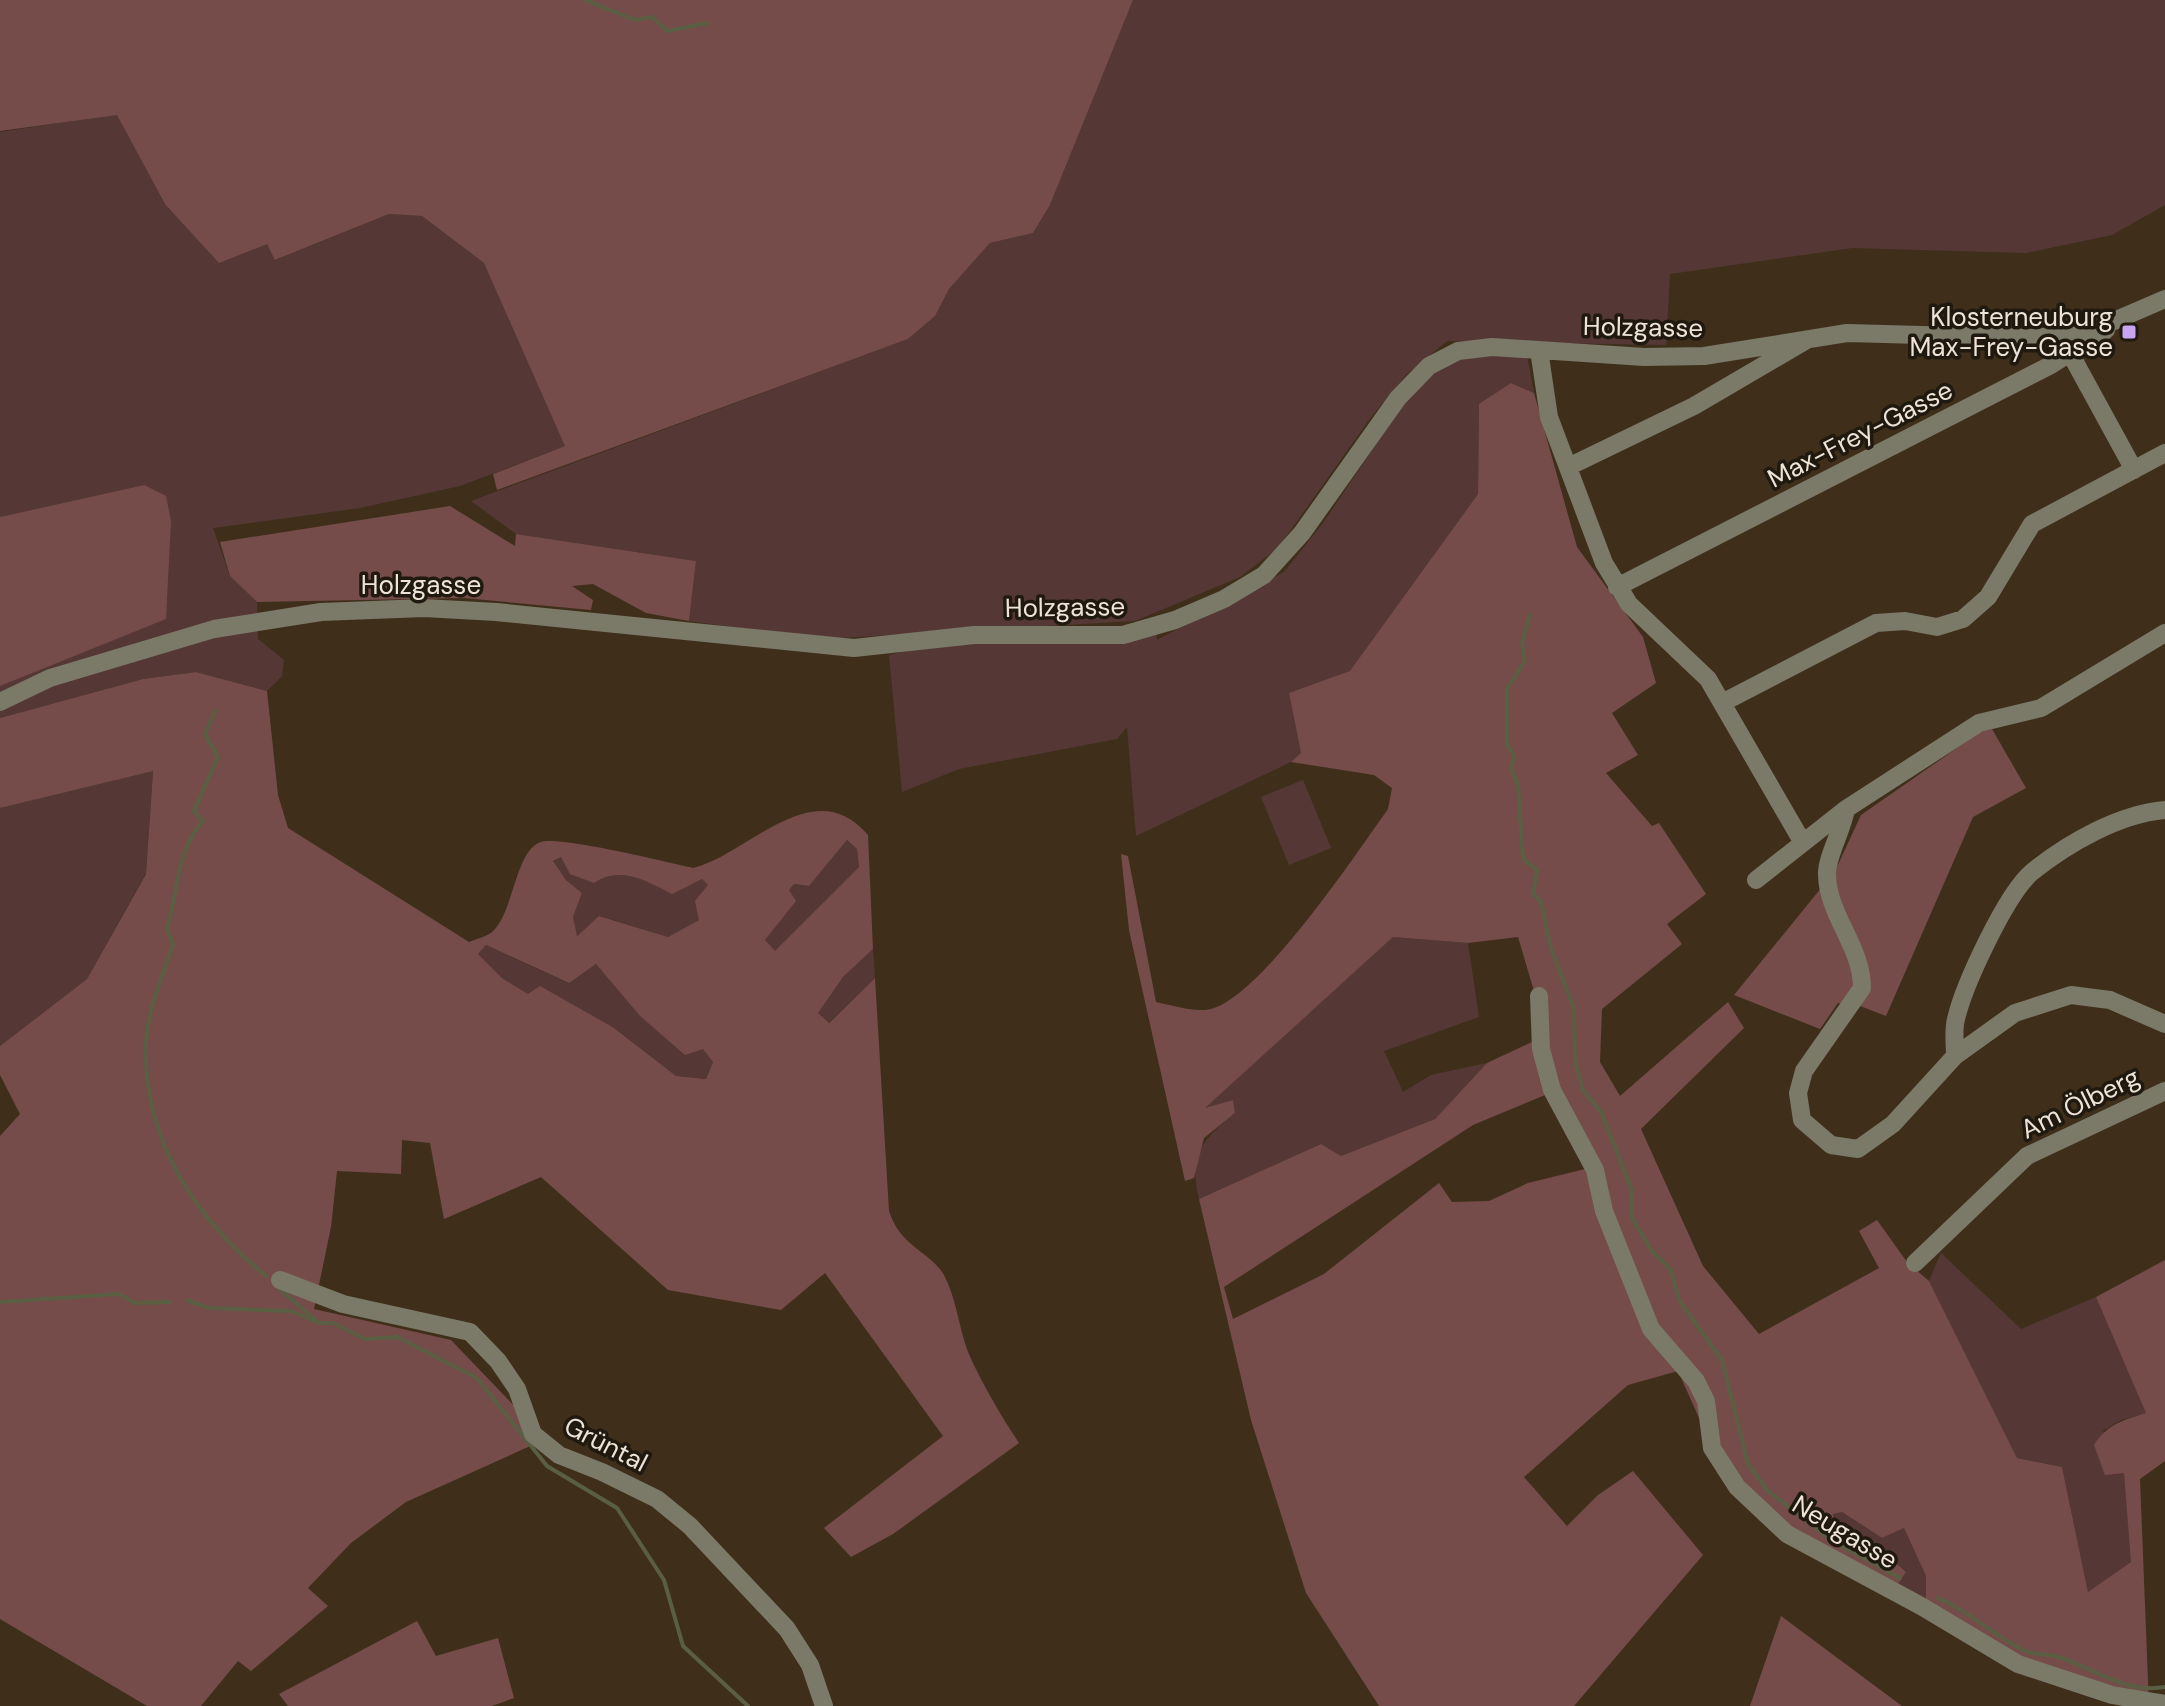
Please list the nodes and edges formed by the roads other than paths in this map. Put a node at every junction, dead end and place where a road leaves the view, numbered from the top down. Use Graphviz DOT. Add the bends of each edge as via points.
graph roads {
  1 [pos="2165,299"];
  2 [pos="2122,319"];
  3 [pos="1811,337"];
  4 [pos="2038,338"];
  5 [pos="1539,350"];
  6 [pos="2070,353"];
  7 [pos="1723,354"];
  8 [pos="2051,365"];
  9 [pos="1735,382"];
  10 [pos="2165,453"];
  11 [pos="1568,467"];
  12 [pos="2134,470"];
  13 [pos="1617,587"];
  14 [pos="2165,633"];
  15 [pos="0,702"];
  16 [pos="1722,703"];
  17 [pos="1846,809"];
  18 [pos="2165,810"];
  19 [pos="1803,843"];
  20 [pos="1756,880"];
  21 [pos="1539,996"];
  22 [pos="2165,1024"];
  23 [pos="1955,1056"];
  24 [pos="2165,1091"];
  25 [pos="1915,1263"];
  26 [pos="280,1280"];
  27 [pos="2165,1704"];
  28 [pos="824,1706"];
  1 -- 2 [label="street, Holzgasse"];
  2 -- 4 [label="street, Holzgasse"];
  2 -- 6 [label="street, Max-Frey-Gasse"];
  3 -- 4 [label="street, Holzgasse" via="1847,333"];
  3 -- 7 [label="street, Holzgasse"];
  3 -- 9 [label="street"];
  4 -- 8 [label="street"];
  5 -- 7 [label="street, Holzgasse" via="1644,357"];
  5 -- 11 [label="street" via="1544,401"];
  5 -- 15 [label="street, Holzgasse" via="1474,348 1429,366 1398,398 1302,533 1264,575 1224,599 1146,630 1082,638 945,636 854,648 496,612 321,612 214,629 50,678"];
  6 -- 8 [label="street, Max-Frey-Gasse"];
  6 -- 12 [label="street"];
  7 -- 9 [label="street"];
  8 -- 13 [label="street, Max-Frey-Gasse"];
  9 -- 11 [label="street"];
  10 -- 12 [label="street"];
  11 -- 13 [label="street"];
  12 -- 16 [label="street" via="2032,524 1988,597 1963,619 1937,627 1876,623"];
  13 -- 16 [label="street" via="1640,617 1695,664"];
  14 -- 17 [label="street" via="2041,708 1979,723"];
  16 -- 19 [label="street"];
  17 -- 19 [label="street"];
  17 -- 23 [label="street" via="1826,872 1831,901 1854,945 1862,988 1804,1071 1798,1093 1802,1120 1831,1145 1858,1149 1893,1124"];
  18 -- 23 [label="street" via="2111,825 2031,873 1997,918 1956,1019"];
  19 -- 20 [label="street"];
  21 -- 27 [label="street, Neugasse" via="1541,1049 1552,1090 1595,1170 1604,1211 1651,1329 1696,1381 1706,1401 1712,1448 1737,1487 1787,1534 2018,1664 2112,1695"];
  22 -- 23 [label="street" via="2110,1000 2071,995 2015,1013"];
  24 -- 25 [label="street, Am Ölberg" via="2027,1156"];
  26 -- 28 [label="street, Grüntal" via="343,1304 470,1332 517,1389 533,1434 559,1455 657,1499 690,1526 756,1610 787,1629 810,1665"];
}
